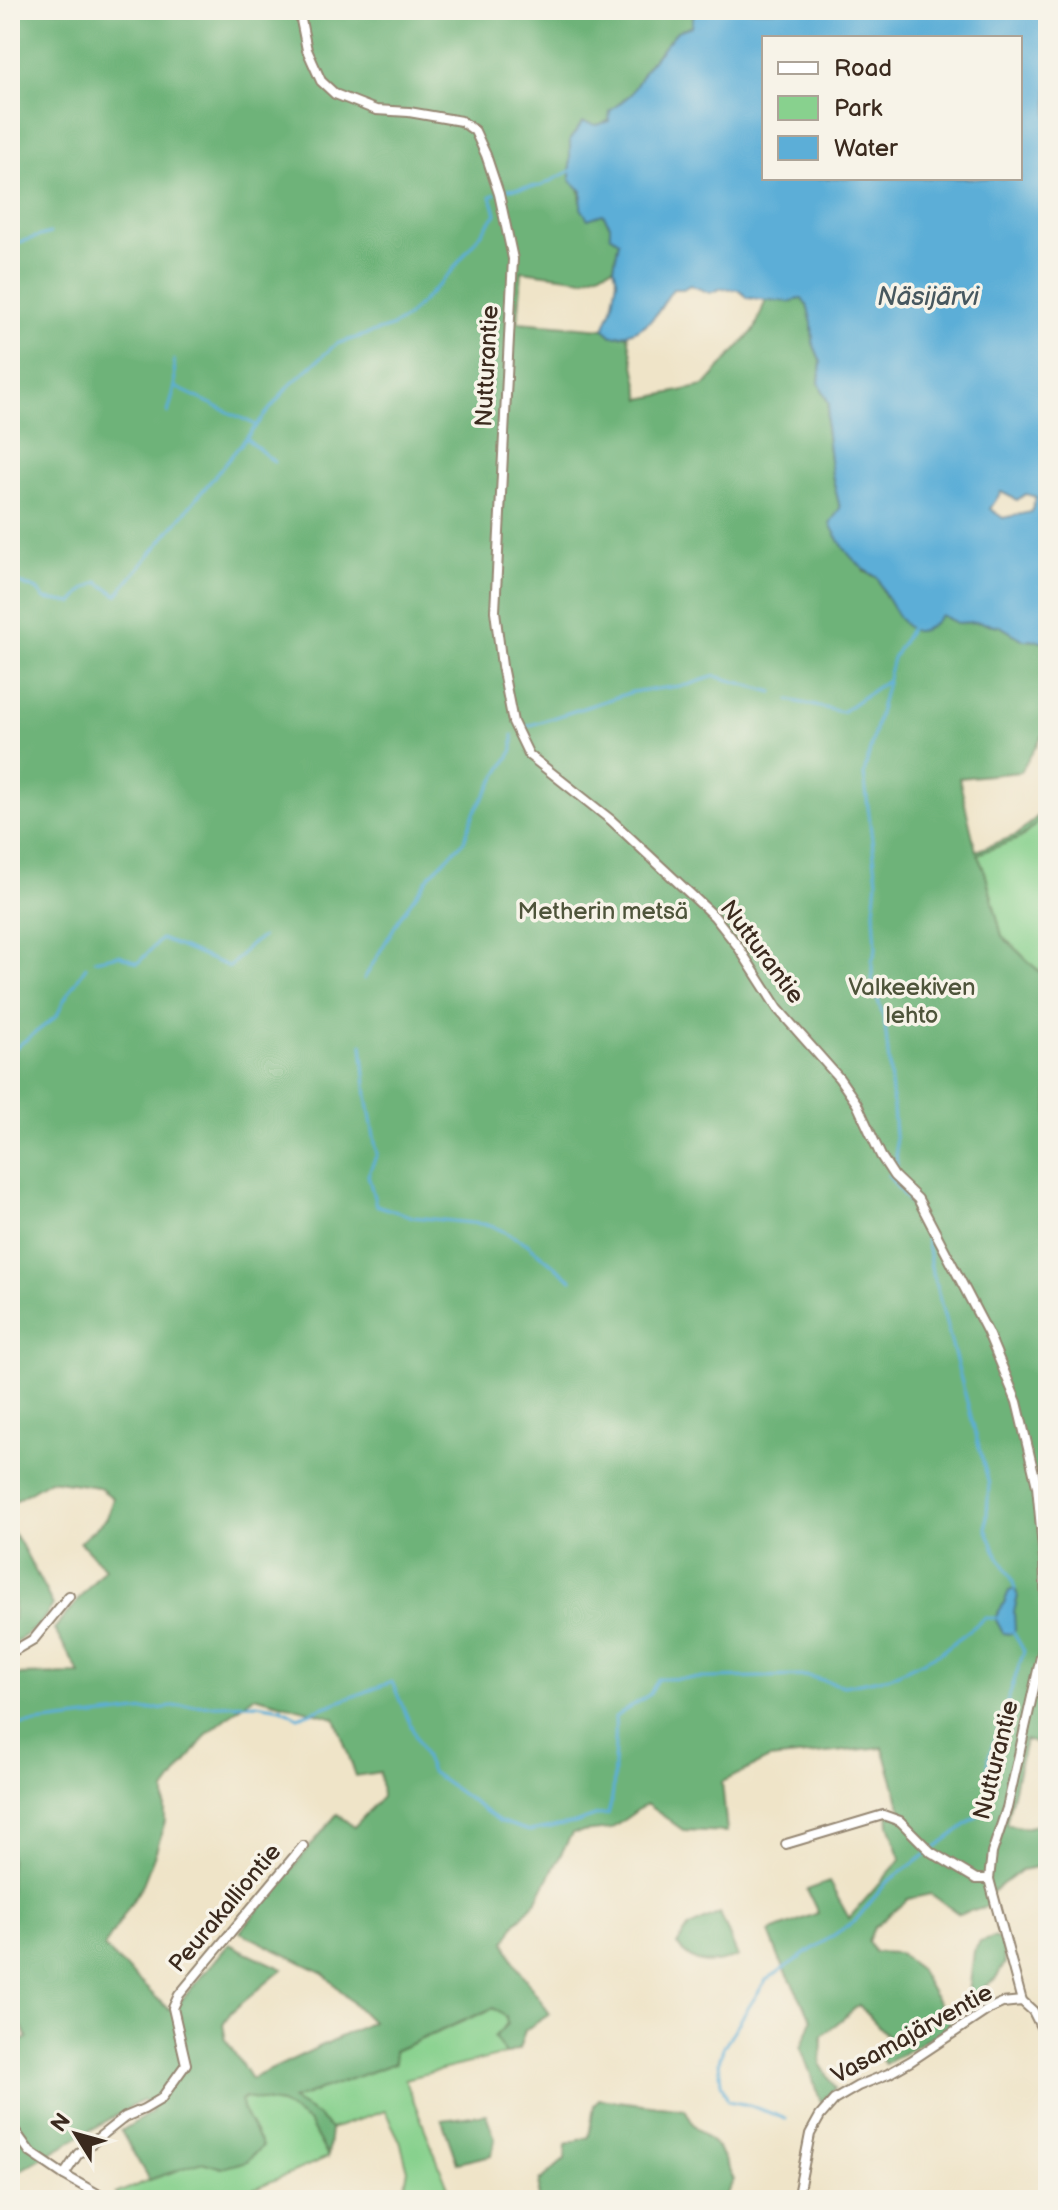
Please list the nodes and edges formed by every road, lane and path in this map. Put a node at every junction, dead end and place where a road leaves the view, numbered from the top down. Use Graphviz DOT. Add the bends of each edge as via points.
graph roads {
  1 [pos="299,10"];
  2 [pos="69,1596"];
  3 [pos="10,1653"];
  4 [pos="786,1844"];
  5 [pos="303,1846"];
  6 [pos="989,1879"];
  7 [pos="1022,2001"];
  8 [pos="1048,2041"];
  9 [pos="10,2124"];
  10 [pos="64,2175"];
  11 [pos="108,2200"];
  12 [pos="797,2200"];
  1 -- 6 [label="street, Nutturantie" via="307,50 321,81 335,94 376,110 461,121 475,131 499,194 513,259 495,611 513,722 529,755 611,820 714,916 778,1009 839,1078 887,1166 918,1199 988,1333 1017,1402 1037,1486 1047,1630"];
  2 -- 3 [label="street" via="34,1639"];
  4 -- 6 [label="street" via="883,1815 900,1821 931,1852 976,1879"];
  5 -- 10 [label="street, Peurakalliontie" via="179,1995 173,2008 186,2064 161,2099 125,2117 78,2154"];
  6 -- 7 [label="street, Nutturantie"];
  7 -- 8 [label="street, Vasamajärventie"];
  7 -- 12 [label="street, Vasamajärventie" via="989,2009 911,2061 834,2100 810,2134"];
  9 -- 10 [label="street" via="30,2152"];
  10 -- 11 [label="street"];
}
